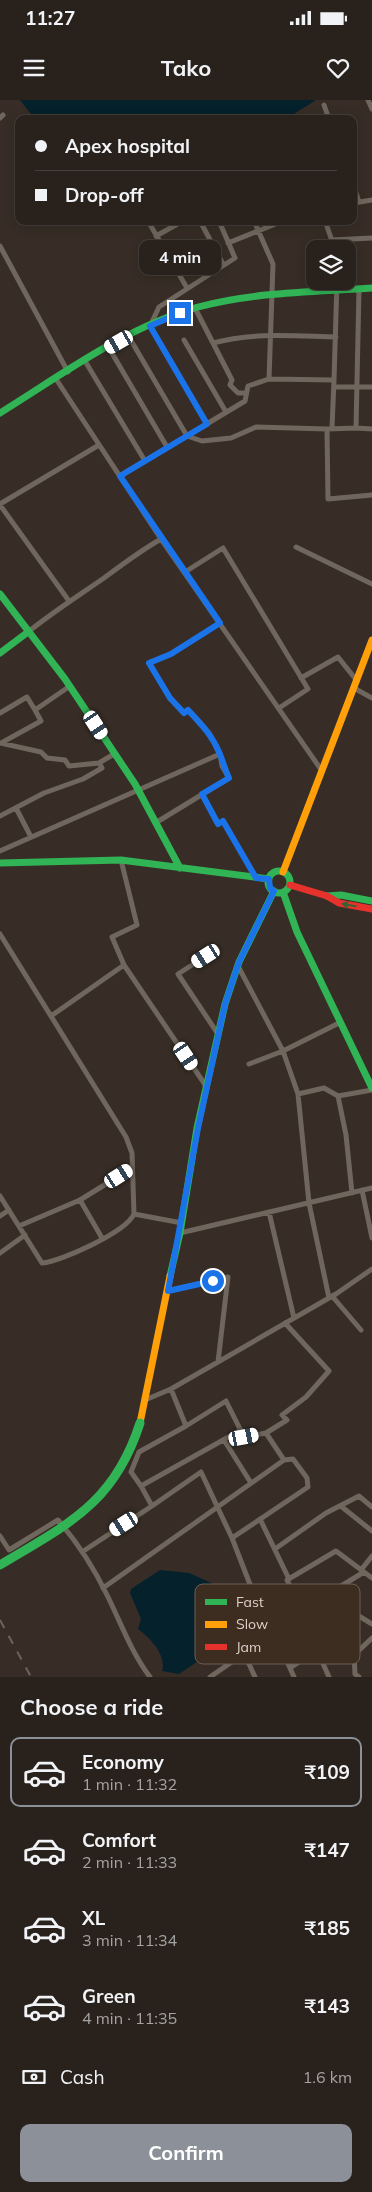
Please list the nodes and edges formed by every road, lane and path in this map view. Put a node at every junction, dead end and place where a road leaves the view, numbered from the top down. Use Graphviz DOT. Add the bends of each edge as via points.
graph roads {
  1 [pos="368,100"];
  2 [pos="324,105"];
  3 [pos="372,109"];
  4 [pos="328,115"];
  5 [pos="372,200"];
  6 [pos="357,202"];
  7 [pos="150,225"];
  8 [pos="176,225"];
  9 [pos="202,225"];
  10 [pos="221,225"];
  11 [pos="256,225"];
  12 [pos="273,225"];
  13 [pos="326,225"];
  14 [pos="258,231"];
  15 [pos="156,236"];
  16 [pos="372,238"];
  17 [pos="332,240"];
  18 [pos="228,243"];
  19 [pos="0,246"];
  20 [pos="223,264"];
  21 [pos="187,288"];
  22 [pos="356,288"];
  23 [pos="372,288"];
  24 [pos="360,289"];
  25 [pos="311,290"];
  26 [pos="337,290"];
  27 [pos="272,296"];
  28 [pos="196,308"];
  29 [pos="150,326"];
  30 [pos="270,335"];
  31 [pos="129,336"];
  32 [pos="336,337"];
  33 [pos="184,340"];
  34 [pos="213,343"];
  35 [pos="109,348"];
  36 [pos="85,361"];
  37 [pos="68,372"];
  38 [pos="56,379"];
  39 [pos="269,379"];
  40 [pos="334,380"];
  41 [pos="334,387"];
  42 [pos="358,387"];
  43 [pos="372,387"];
  44 [pos="246,393"];
  45 [pos="226,412"];
  46 [pos="0,413"];
  47 [pos="207,424"];
  48 [pos="356,428"];
  49 [pos="330,429"];
  50 [pos="372,429"];
  51 [pos="187,436"];
  52 [pos="99,445"];
  53 [pos="168,447"];
  54 [pos="145,461"];
  55 [pos="120,476"];
  56 [pos="372,495"];
  57 [pos="0,504"];
  58 [pos="161,539"];
  59 [pos="296,547"];
  60 [pos="185,572"];
  61 [pos="372,584"];
  62 [pos="0,594"];
  63 [pos="69,601"];
  64 [pos="220,623"];
  65 [pos="28,632"];
  66 [pos="372,640"];
  67 [pos="0,653"];
  68 [pos="302,678"];
  69 [pos="355,684"];
  70 [pos="70,686"];
  71 [pos="372,698"];
  72 [pos="279,708"];
  73 [pos="35,710"];
  74 [pos="0,713"];
  75 [pos="0,743"];
  76 [pos="114,754"];
  77 [pos="220,754"];
  78 [pos="99,763"];
  79 [pos="322,771"];
  80 [pos="138,790"];
  81 [pos="202,794"];
  82 [pos="16,808"];
  83 [pos="0,816"];
  84 [pos="157,822"];
  85 [pos="31,837"];
  86 [pos="0,851"];
  87 [pos="121,860"];
  88 [pos="0,863"];
  89 [pos="180,868"];
  90 [pos="283,872"];
  91 [pos="256,878"];
  92 [pos="269,879"];
  93 [pos="282,889"];
  94 [pos="327,896"];
  95 [pos="372,901"];
  96 [pos="372,909"];
  97 [pos="0,934"];
  98 [pos="206,956"];
  99 [pos="124,965"];
  100 [pos="238,966"];
  101 [pos="51,1016"];
  102 [pos="340,1022"];
  103 [pos="218,1034"];
  104 [pos="283,1051"];
  105 [pos="249,1064"];
  106 [pos="206,1087"];
  107 [pos="372,1089"];
  108 [pos="298,1094"];
  109 [pos="338,1096"];
  110 [pos="132,1168"];
  111 [pos="372,1188"];
  112 [pos="362,1190"];
  113 [pos="352,1192"];
  114 [pos="0,1196"];
  115 [pos="80,1200"];
  116 [pos="309,1203"];
  117 [pos="9,1210"];
  118 [pos="268,1212"];
  119 [pos="134,1214"];
  120 [pos="0,1216"];
  121 [pos="182,1223"];
  122 [pos="19,1226"];
  123 [pos="180,1233"];
  124 [pos="25,1235"];
  125 [pos="102,1238"];
  126 [pos="372,1238"];
  127 [pos="0,1253"];
  128 [pos="372,1269"];
  129 [pos="168,1291"];
  130 [pos="330,1297"];
  131 [pos="294,1318"];
  132 [pos="285,1323"];
  133 [pos="361,1330"];
  134 [pos="218,1362"];
  135 [pos="171,1389"];
  136 [pos="145,1400"];
  137 [pos="186,1426"];
  138 [pos="241,1430"];
  139 [pos="266,1432"];
  140 [pos="224,1440"];
  141 [pos="284,1460"];
  142 [pos="251,1483"];
  143 [pos="141,1486"];
  144 [pos="152,1506"];
  145 [pos="342,1506"];
  146 [pos="218,1507"];
  147 [pos="372,1507"];
  148 [pos="260,1519"];
  149 [pos="372,1531"];
  150 [pos="0,1536"];
  151 [pos="232,1538"];
  152 [pos="275,1549"];
  153 [pos="82,1552"];
  154 [pos="372,1556"];
  155 [pos="0,1565"];
  156 [pos="362,1571"];
  157 [pos="372,1578"];
  158 [pos="289,1579"];
  159 [pos="250,1584"];
  160 [pos="289,1584"];
  161 [pos="345,1584"];
  162 [pos="104,1588"];
  163 [pos="360,1617"];
  164 [pos="372,1624"];
  165 [pos="372,1638"];
  166 [pos="360,1650"];
  167 [pos="228,1664"];
  168 [pos="249,1664"];
  169 [pos="288,1664"];
  170 [pos="296,1664"];
  171 [pos="323,1664"];
  172 [pos="290,1668"];
  173 [pos="150,1677"];
  174 [pos="210,1677"];
  175 [pos="255,1677"];
  176 [pos="294,1677"];
  177 [pos="329,1677"];
  1 -- 3 [label="street"];
  2 -- 4 [label="street"];
  5 -- 6 [label="street"];
  7 -- 15 [label="street"];
  8 -- 15 [label="street"];
  9 -- 20 [label="street"];
  10 -- 18 [label="street"];
  11 -- 14 [label="street"];
  12 -- 14 [label="street"];
  13 -- 17 [label="street"];
  14 -- 18 [label="street"];
  14 -- 27 [label="street" via="273,264"];
  15 -- 21 [label="street"];
  16 -- 17 [label="street"];
  18 -- 20 [label="street" via="235,258"];
  19 -- 37 [label="street"];
  20 -- 21 [label="street"];
  21 -- 29 [label="street" via="159,307"];
  22 -- 24 [label="main road"];
  23 -- 24 [label="main road"];
  24 -- 42 [label="street"];
  25 -- 27 [label="main road"];
  26 -- 32 [label="street"];
  27 -- 28 [label="main road"];
  27 -- 30 [label="street"];
  28 -- 29 [label="main road"];
  28 -- 34 [label="street"];
  29 -- 31 [label="main road"];
  29 -- 47 [label="street"];
  30 -- 32 [label="street"];
  30 -- 34 [label="street" via="235,337"];
  30 -- 39 [label="street"];
  31 -- 35 [label="main road"];
  31 -- 51 [label="street"];
  32 -- 40 [label="street"];
  33 -- 45 [label="street"];
  34 -- 44 [label="street" via="232,380 230,385 238,393"];
  35 -- 36 [label="main road"];
  35 -- 53 [label="street"];
  36 -- 37 [label="main road"];
  36 -- 54 [label="street"];
  37 -- 38 [label="main road"];
  38 -- 46 [label="main road"];
  38 -- 52 [label="street"];
  39 -- 40 [label="street"];
  39 -- 44 [label="street" via="248,386"];
  40 -- 41 [label="street"];
  41 -- 42 [label="street"];
  41 -- 49 [label="street"];
  42 -- 43 [label="street"];
  42 -- 48 [label="street"];
  44 -- 45 [label="street" via="245,401"];
  45 -- 47 [label="street"];
  47 -- 51 [label="street"];
  48 -- 49 [label="street"];
  48 -- 50 [label="street"];
  49 -- 51 [label="street" via="256,427 231,438 202,441"];
  49 -- 56 [label="street" via="328,499"];
  51 -- 53 [label="street"];
  52 -- 55 [label="street"];
  52 -- 57 [label="street"];
  53 -- 54 [label="street"];
  54 -- 55 [label="street"];
  55 -- 58 [label="street"];
  57 -- 63 [label="street"];
  58 -- 60 [label="street"];
  58 -- 63 [label="street"];
  59 -- 61 [label="street"];
  60 -- 64 [label="street"];
  60 -- 68 [label="street" via="223,548"];
  62 -- 65 [label="main road"];
  63 -- 65 [label="street"];
  64 -- 72 [label="street"];
  64 -- 77 [label="street" via="171,654 149,663 170,698 184,713 188,710 209,733"];
  65 -- 67 [label="main road"];
  65 -- 70 [label="main road"];
  66 -- 69 [label="main road"];
  68 -- 69 [label="street" via="338,656"];
  68 -- 72 [label="street" via="308,689"];
  69 -- 71 [label="street"];
  69 -- 79 [label="main road"];
  70 -- 73 [label="street"];
  70 -- 76 [label="main road"];
  72 -- 79 [label="street"];
  73 -- 74 [label="street" via="27,697"];
  73 -- 75 [label="street" via="41,721"];
  75 -- 78 [label="street" via="41,752 47,758 65,760 69,766"];
  76 -- 78 [label="street"];
  76 -- 80 [label="main road"];
  77 -- 80 [label="street"];
  77 -- 81 [label="street" via="229,778"];
  78 -- 82 [label="street" via="102,768 83,779 44,793"];
  79 -- 90 [label="main road"];
  80 -- 84 [label="main road"];
  80 -- 85 [label="street"];
  81 -- 84 [label="street"];
  81 -- 91 [label="street" via="218,824 223,821"];
  82 -- 83 [label="street"];
  82 -- 85 [label="street"];
  84 -- 89 [label="main road"];
  85 -- 86 [label="street"];
  87 -- 88 [label="main road"];
  87 -- 89 [label="main road"];
  87 -- 99 [label="street" via="137,925 112,937"];
  89 -- 91 [label="main road"];
  90 -- 92 [label="main road" via="273,873"];
  90 -- 93 [label="main road" via="290,878"];
  91 -- 92 [label="main road"];
  92 -- 93 [label="main road" via="270,888"];
  93 -- 94 [label="main road"];
  93 -- 100 [label="main road"];
  93 -- 102 [label="main road" via="297,932"];
  94 -- 95 [label="main road" via="341,895"];
  96 -- 94 [label="main road, one-way" via="339,903"];
  97 -- 101 [label="street"];
  98 -- 103 [label="street" via="178,974"];
  99 -- 101 [label="street"];
  99 -- 106 [label="street"];
  100 -- 103 [label="main road"];
  100 -- 104 [label="street"];
  101 -- 110 [label="street" via="126,1137 132,1152"];
  102 -- 104 [label="street"];
  102 -- 107 [label="main road"];
  103 -- 106 [label="main road"];
  104 -- 105 [label="street"];
  104 -- 108 [label="street"];
  106 -- 121 [label="main road"];
  107 -- 109 [label="street"];
  108 -- 109 [label="street" via="324,1088"];
  108 -- 116 [label="street"];
  109 -- 113 [label="street"];
  110 -- 115 [label="street"];
  110 -- 119 [label="street"];
  111 -- 112 [label="street"];
  112 -- 113 [label="street"];
  112 -- 126 [label="street"];
  113 -- 116 [label="street"];
  114 -- 117 [label="street"];
  115 -- 122 [label="street"];
  115 -- 125 [label="street"];
  116 -- 118 [label="street"];
  116 -- 130 [label="street"];
  117 -- 120 [label="street"];
  117 -- 122 [label="street"];
  118 -- 123 [label="street"];
  118 -- 131 [label="street"];
  119 -- 121 [label="street"];
  119 -- 125 [label="street" via="124,1226"];
  121 -- 123 [label="main road"];
  122 -- 124 [label="street"];
  123 -- 129 [label="main road"];
  124 -- 125 [label="street" via="42,1263 61,1258"];
  124 -- 127 [label="street"];
  128 -- 130 [label="street"];
  129 -- 134 [label="street" via="228,1277"];
  129 -- 136 [label="main road"];
  130 -- 131 [label="street"];
  130 -- 133 [label="street"];
  131 -- 132 [label="street"];
  132 -- 134 [label="street"];
  132 -- 139 [label="street" via="329,1371 306,1397 282,1415 287,1420"];
  134 -- 135 [label="street"];
  135 -- 136 [label="street"];
  135 -- 137 [label="street"];
  136 -- 155 [label="main road, bridge" via="130,1457 106,1492 71,1520"];
  137 -- 138 [label="street" via="226,1401"];
  137 -- 143 [label="street" via="139,1452 131,1472"];
  138 -- 139 [label="street" via="244,1437"];
  138 -- 140 [label="street"];
  139 -- 141 [label="street"];
  140 -- 142 [label="street"];
  140 -- 143 [label="street"];
  141 -- 142 [label="street"];
  141 -- 148 [label="street" via="294,1459 307,1478 308,1487"];
  142 -- 146 [label="street"];
  143 -- 144 [label="street"];
  144 -- 146 [label="street" via="201,1472"];
  144 -- 153 [label="street"];
  145 -- 147 [label="street" via="359,1496"];
  145 -- 149 [label="street"];
  145 -- 152 [label="street" via="326,1513"];
  146 -- 151 [label="street"];
  146 -- 162 [label="street"];
  148 -- 151 [label="street"];
  148 -- 152 [label="street"];
  150 -- 153 [label="street" via="8,1550 58,1520"];
  151 -- 159 [label="street"];
  152 -- 158 [label="street"];
  153 -- 162 [label="street"];
  154 -- 156 [label="street"];
  156 -- 157 [label="street"];
  156 -- 158 [label="street" via="336,1551"];
  156 -- 161 [label="street"];
  158 -- 160 [label="street"];
  162 -- 173 [label="street" via="136,1658"];
  163 -- 164 [label="street"];
  165 -- 166 [label="street"];
  167 -- 174 [label="street"];
  168 -- 175 [label="street"];
  169 -- 172 [label="street"];
  170 -- 172 [label="street"];
  171 -- 177 [label="street"];
  172 -- 176 [label="street"];
}
